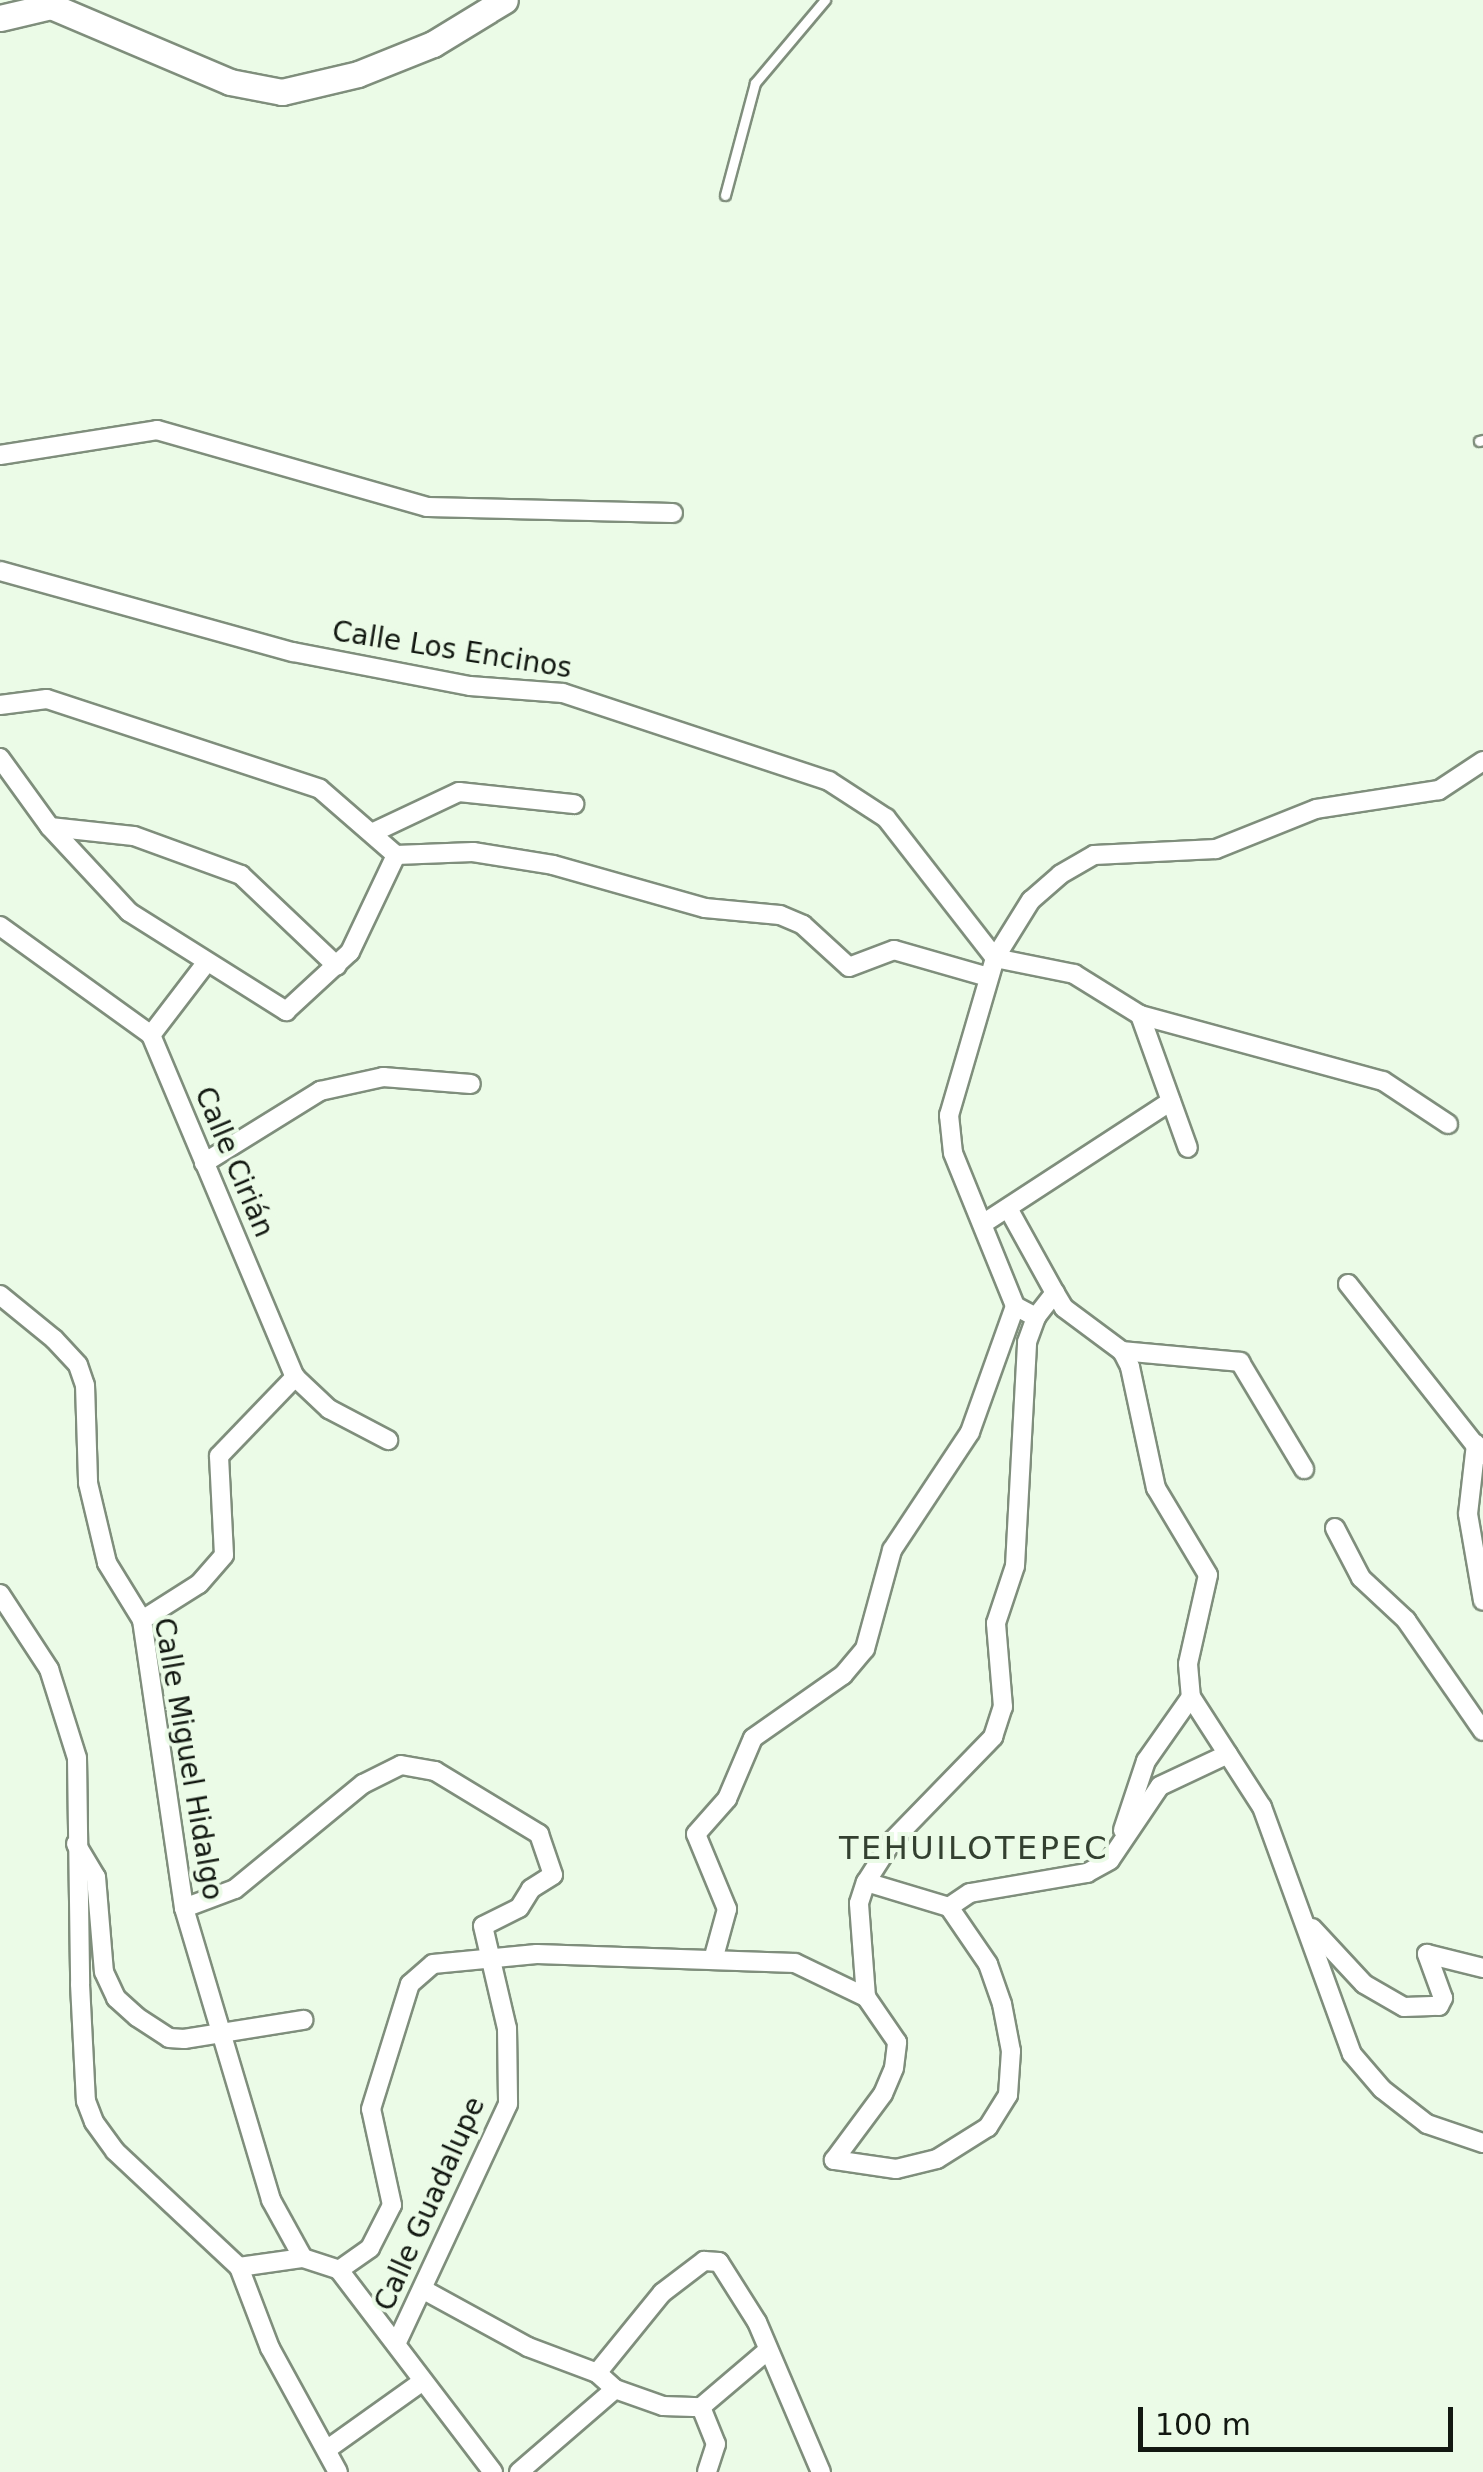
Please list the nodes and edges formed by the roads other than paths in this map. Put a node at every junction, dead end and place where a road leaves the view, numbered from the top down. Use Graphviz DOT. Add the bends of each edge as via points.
graph roads {
  1 [pos="505,0"];
  2 [pos="825,0"];
  3 [pos="1,17"];
  4 [pos="725,195"];
  5 [pos="0,454"];
  6 [pos="674,513"];
  7 [pos="0,571"];
  8 [pos="0,705"];
  9 [pos="0,758"];
  10 [pos="1483,762"];
  11 [pos="574,804"];
  12 [pos="50,827"];
  13 [pos="374,832"];
  14 [pos="396,855"];
  15 [pos="0,926"];
  16 [pos="995,958"];
  17 [pos="206,963"];
  18 [pos="337,966"];
  19 [pos="988,977"];
  20 [pos="1140,1015"];
  21 [pos="150,1035"];
  22 [pos="470,1084"];
  23 [pos="1171,1100"];
  24 [pos="1448,1124"];
  25 [pos="1188,1148"];
  26 [pos="204,1163"];
  27 [pos="1009,1210"];
  28 [pos="984,1223"];
  29 [pos="1348,1284"];
  30 [pos="1055,1293"];
  31 [pos="0,1295"];
  32 [pos="1015,1306"];
  33 [pos="1036,1317"];
  34 [pos="1122,1352"];
  35 [pos="295,1377"];
  36 [pos="388,1440"];
  37 [pos="1479,1450"];
  38 [pos="1304,1470"];
  39 [pos="1335,1528"];
  40 [pos="0,1594"];
  41 [pos="1483,1601"];
  42 [pos="142,1620"];
  43 [pos="1191,1697"];
  44 [pos="1483,1731"];
  45 [pos="1228,1754"];
  46 [pos="1121,1840"];
  47 [pos="76,1844"];
  48 [pos="866,1882"];
  49 [pos="949,1907"];
  50 [pos="184,1908"];
  51 [pos="1310,1926"];
  52 [pos="494,1956"];
  53 [pos="714,1960"];
  54 [pos="1483,1968"];
  55 [pos="866,1997"];
  56 [pos="303,2020"];
  57 [pos="222,2034"];
  58 [pos="1483,2143"];
  59 [pos="303,2258"];
  60 [pos="239,2267"];
  61 [pos="339,2270"];
  62 [pos="424,2290"];
  63 [pos="396,2344"];
  64 [pos="767,2350"];
  65 [pos="597,2373"];
  66 [pos="422,2381"];
  67 [pos="615,2389"];
  68 [pos="701,2406"];
  69 [pos="329,2448"];
  70 [pos="338,2472"];
  71 [pos="493,2472"];
  72 [pos="519,2472"];
  73 [pos="708,2472"];
  74 [pos="821,2472"];
  1 -- 3 [label="street" via="433,44 358,74 282,92 230,82 52,6"];
  2 -- 4 [label="lane" via="755,83"];
  5 -- 6 [label="street" via="157,430 427,507"];
  7 -- 16 [label="street, Calle Los Encinos" via="293,652 470,686 563,693 829,780 886,818"];
  8 -- 13 [label="street" via="47,699 270,772 320,789"];
  9 -- 12 [label="street"];
  10 -- 16 [label="street" via="1439,790 1316,810 1216,849 1094,855 1031,900"];
  11 -- 13 [label="street" via="459,792"];
  12 -- 17 [label="street" via="129,912"];
  12 -- 18 [label="street" via="134,836 241,875"];
  13 -- 14 [label="street"];
  14 -- 18 [label="street" via="362,934"];
  14 -- 19 [label="street" via="472,852 554,865 705,908 780,915 804,924 850,967 894,950"];
  15 -- 21 [label="street"];
  16 -- 19 [label="street"];
  16 -- 20 [label="street" via="1074,974"];
  17 -- 18 [label="street" via="286,1011"];
  17 -- 21 [label="street"];
  19 -- 28 [label="street" via="949,1116 954,1154"];
  20 -- 23 [label="street"];
  20 -- 24 [label="street" via="1383,1081"];
  21 -- 26 [label="street, Calle Cirián"];
  22 -- 26 [label="street" via="384,1077 320,1092"];
  23 -- 25 [label="street"];
  23 -- 27 [label="street"];
  26 -- 35 [label="street, Calle Cirián"];
  27 -- 28 [label="street"];
  27 -- 30 [label="street"];
  28 -- 32 [label="street"];
  29 -- 37 [label="street"];
  30 -- 33 [label="street"];
  30 -- 34 [label="street" via="1064,1308"];
  31 -- 42 [label="street, Calle Miguel Hidalgo" via="78,1365 85,1385 88,1483 106,1563"];
  32 -- 33 [label="street"];
  32 -- 53 [label="street" via="970,1432 892,1550 865,1649 843,1675 753,1738 727,1799 696,1834 727,1909"];
  33 -- 48 [label="street" via="1027,1342 1015,1566 996,1623 1003,1708 993,1736 893,1840"];
  34 -- 38 [label="street" via="1240,1362"];
  34 -- 43 [label="street" via="1156,1488 1208,1575 1188,1664"];
  35 -- 36 [label="street, Calle Cirián" via="329,1409"];
  35 -- 42 [label="street" via="220,1456 224,1555 199,1584"];
  37 -- 41 [label="street" via="1468,1514"];
  39 -- 44 [label="street" via="1362,1578 1406,1620"];
  40 -- 47 [label="street" via="31,1634 71,1727"];
  42 -- 50 [label="street, Calle Miguel Hidalgo"];
  43 -- 45 [label="street"];
  43 -- 46 [label="street" via="1146,1761"];
  45 -- 46 [label="street" via="1160,1786"];
  45 -- 51 [label="street" via="1262,1807"];
  46 -- 49 [label="street" via="1110,1860 1088,1874 970,1893"];
  47 -- 57 [label="street" via="96,1877 104,1972 116,1998 169,2038"];
  47 -- 60 [label="street" via="86,2101 94,2122"];
  48 -- 49 [label="street"];
  48 -- 55 [label="street" via="859,1902"];
  49 -- 55 [label="street" via="988,1964 1011,2052 1008,2095 988,2127 936,2160 896,2169 832,2156 868,2116 894,2068 897,2042"];
  50 -- 52 [label="street, Calle Guadalupe" via="235,1889 363,1784 401,1765 435,1771 538,1834 554,1875 531,1889 519,1908 486,1921"];
  50 -- 57 [label="street, Calle Miguel Hidalgo"];
  51 -- 54 [label="street" via="1364,1984 1404,2007 1438,2006 1443,1998 1427,1954"];
  51 -- 58 [label="street" via="1352,2054 1426,2124"];
  52 -- 53 [label="street"];
  52 -- 61 [label="street" via="433,1964 410,1984 371,2109 392,2205 370,2248"];
  52 -- 62 [label="street, Calle Guadalupe" via="507,2028 508,2104"];
  53 -- 55 [label="street" via="795,1962"];
  56 -- 57 [label="street"];
  57 -- 59 [label="street, Calle Miguel Hidalgo" via="271,2200"];
  59 -- 60 [label="street"];
  59 -- 61 [label="street"];
  60 -- 69 [label="street" via="270,2348"];
  61 -- 63 [label="street"];
  62 -- 63 [label="street, Calle Guadalupe"];
  62 -- 65 [label="street" via="528,2347"];
  63 -- 66 [label="street"];
  64 -- 65 [label="street" via="719,2262 704,2260 662,2294"];
  64 -- 68 [label="street"];
  64 -- 74 [label="street"];
  65 -- 67 [label="street"];
  66 -- 69 [label="street"];
  66 -- 71 [label="street"];
  67 -- 68 [label="street" via="662,2406"];
  67 -- 72 [label="street"];
  68 -- 73 [label="street" via="716,2444"];
  69 -- 70 [label="street"];
}
